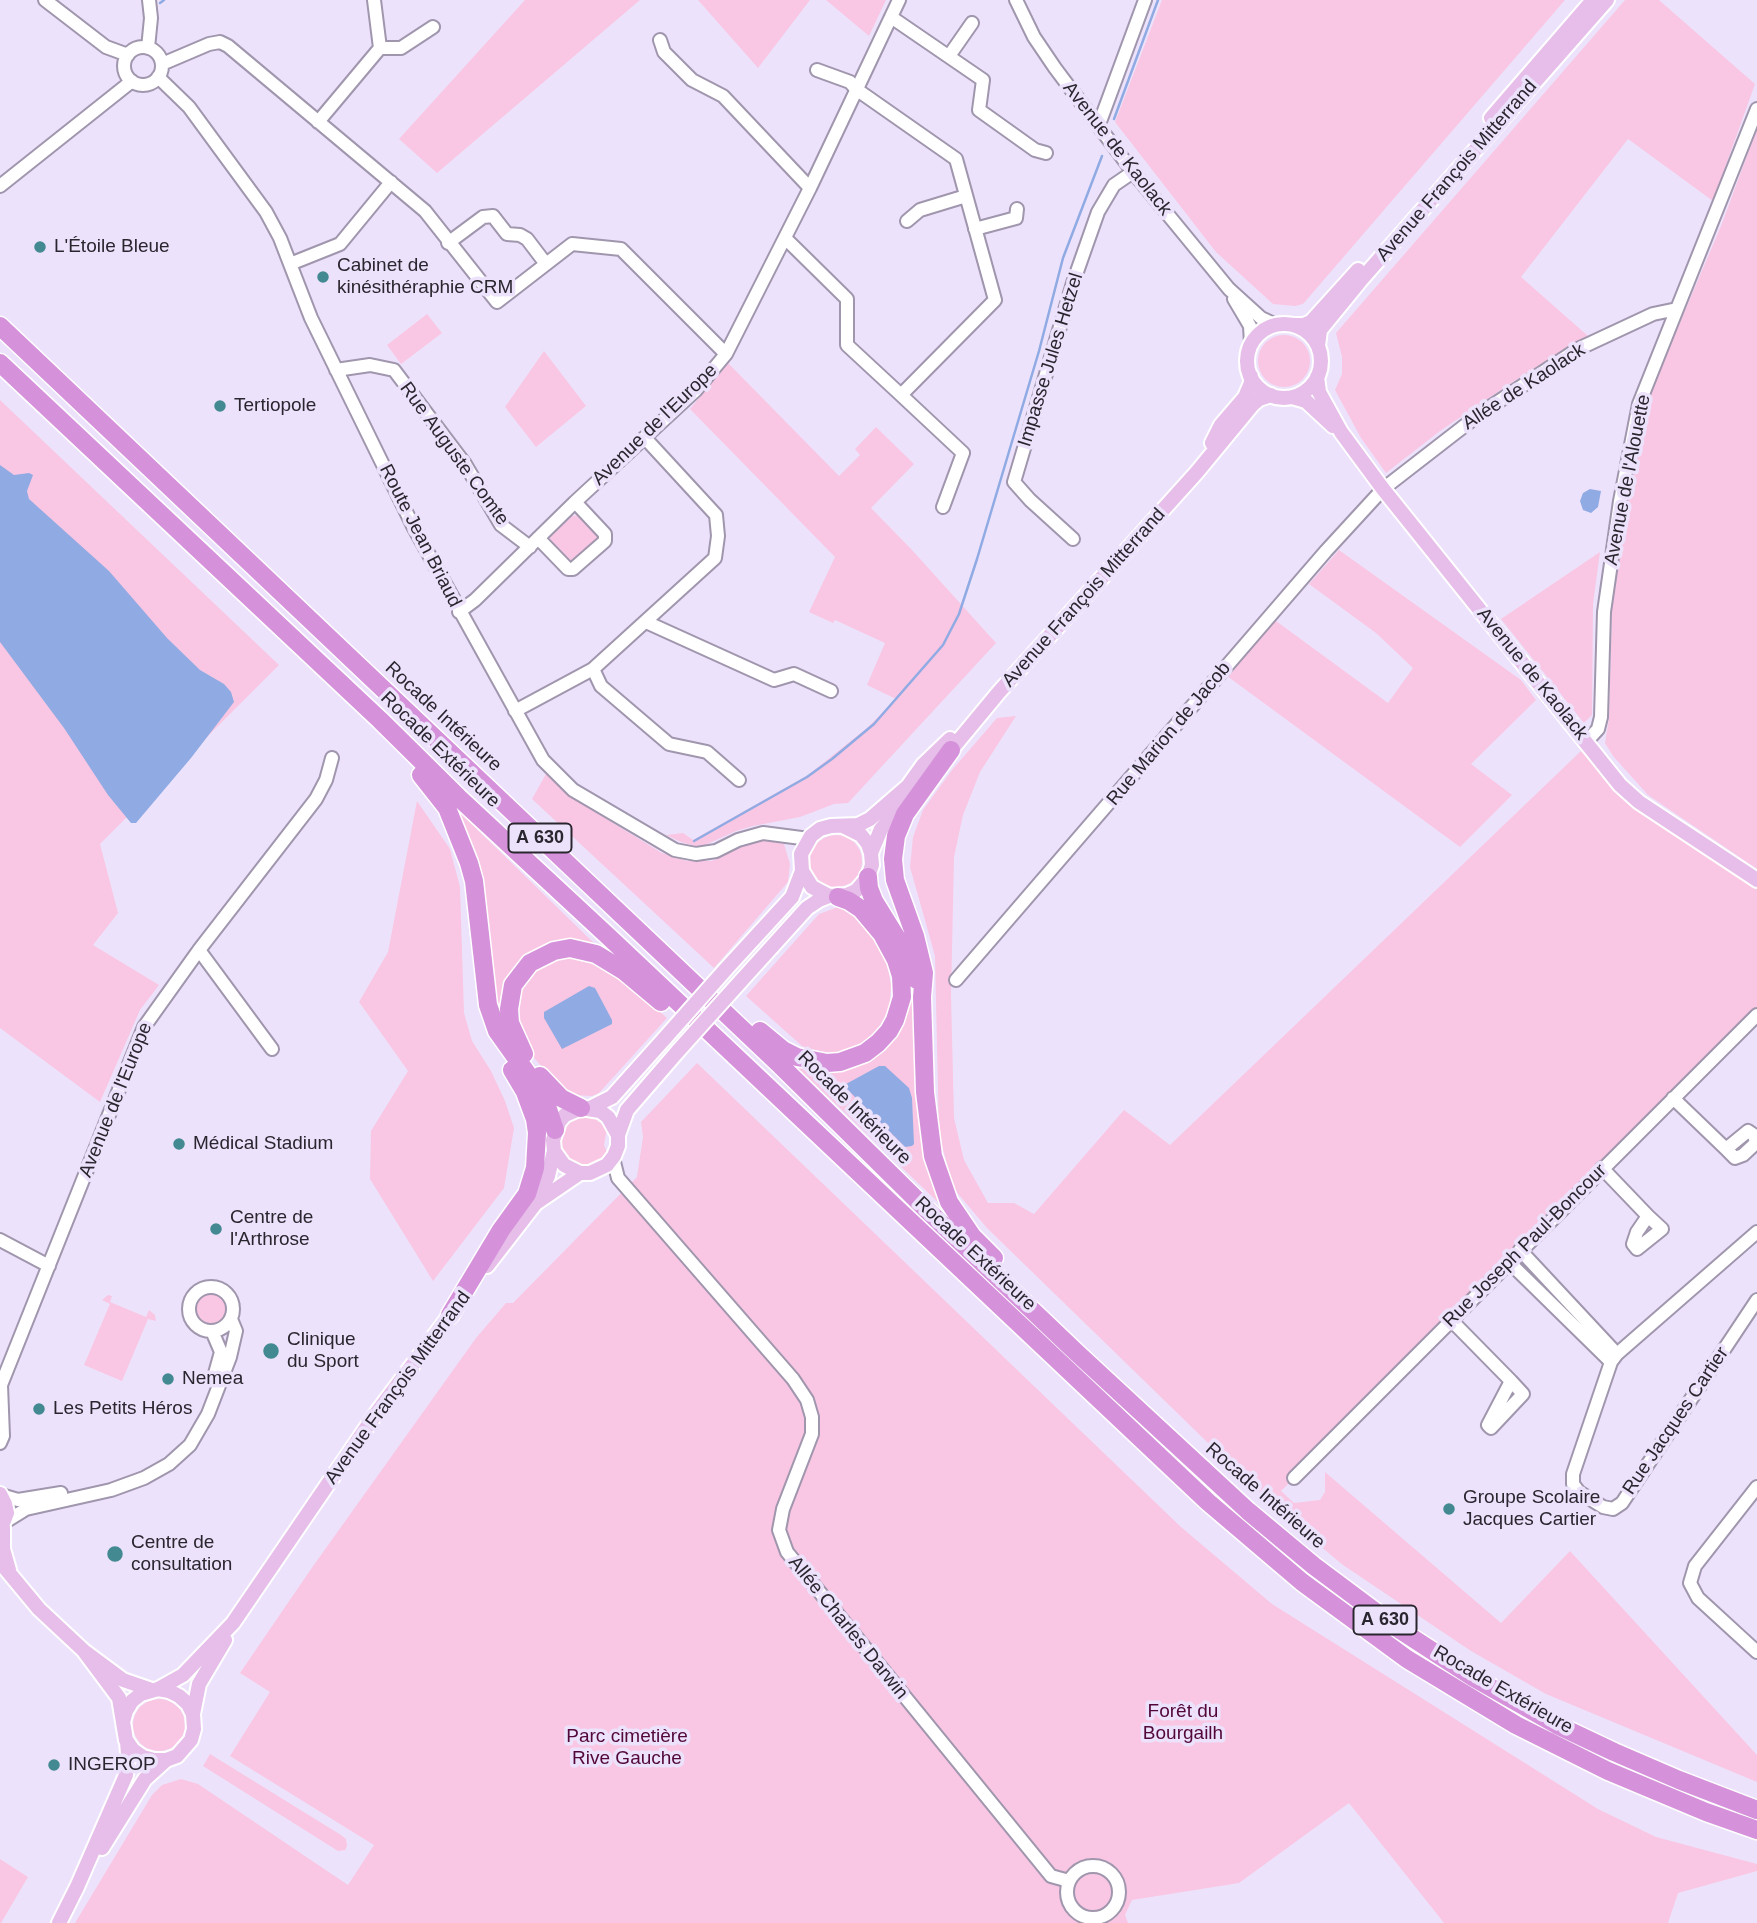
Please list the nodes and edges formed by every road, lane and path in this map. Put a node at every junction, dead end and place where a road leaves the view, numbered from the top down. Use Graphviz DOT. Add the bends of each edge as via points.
graph roads {
  1 [pos="45,0"];
  2 [pos="149,0"];
  3 [pos="374,0"];
  4 [pos="899,0"];
  5 [pos="1016,0"];
  6 [pos="1145,0"];
  7 [pos="1593,0"];
  8 [pos="1607,0"];
  9 [pos="891,17"];
  10 [pos="972,23"];
  11 [pos="433,27"];
  12 [pos="660,40"];
  13 [pos="148,48"];
  14 [pos="380,48"];
  15 [pos="128,55"];
  16 [pos="949,56"];
  17 [pos="162,64"];
  18 [pos="817,70"];
  19 [pos="158,77"];
  20 [pos="132,81"];
  21 [pos="856,89"];
  22 [pos="1757,109"];
  23 [pos="318,121"];
  24 [pos="1096,123"];
  25 [pos="1046,153"];
  26 [pos="1133,172"];
  27 [pos="391,182"];
  28 [pos="0,186"];
  29 [pos="810,188"];
  30 [pos="965,196"];
  31 [pos="1017,209"];
  32 [pos="907,221"];
  33 [pos="975,229"];
  34 [pos="785,238"];
  35 [pos="448,243"];
  36 [pos="290,264"];
  37 [pos="547,264"];
  38 [pos="1229,289"];
  39 [pos="1677,309"];
  40 [pos="1276,325"];
  41 [pos="1293,325"];
  42 [pos="0,326"];
  43 [pos="1251,344"];
  44 [pos="1318,346"];
  45 [pos="726,354"];
  46 [pos="0,363"];
  47 [pos="336,370"];
  48 [pos="1251,376"];
  49 [pos="1317,377"];
  50 [pos="901,395"];
  51 [pos="1271,395"];
  52 [pos="1292,397"];
  53 [pos="1340,432"];
  54 [pos="645,438"];
  55 [pos="1197,472"];
  56 [pos="1384,489"];
  57 [pos="575,502"];
  58 [pos="943,507"];
  59 [pos="1073,539"];
  60 [pos="534,542"];
  61 [pos="459,612"];
  62 [pos="646,622"];
  63 [pos="593,669"];
  64 [pos="831,691"];
  65 [pos="999,692"];
  66 [pos="515,711"];
  67 [pos="380,720"];
  68 [pos="1586,742"];
  69 [pos="951,750"];
  70 [pos="332,758"];
  71 [pos="739,780"];
  72 [pos="843,826"];
  73 [pos="786,837"];
  74 [pos="809,839"];
  75 [pos="871,853"];
  76 [pos="802,854"];
  77 [pos="802,871"];
  78 [pos="869,877"];
  79 [pos="1757,880"];
  80 [pos="833,896"];
  81 [pos="628,921"];
  82 [pos="199,950"];
  83 [pos="483,965"];
  84 [pos="956,980"];
  85 [pos="922,997"];
  86 [pos="1757,1015"];
  87 [pos="705,1027"];
  88 [pos="272,1049"];
  89 [pos="1673,1098"];
  90 [pos="585,1108"];
  91 [pos="555,1130"];
  92 [pos="618,1135"];
  93 [pos="1726,1149"];
  94 [pos="554,1151"];
  95 [pos="613,1158"];
  96 [pos="1602,1168"];
  97 [pos="599,1170"];
  98 [pos="580,1173"];
  99 [pos="618,1178"];
  100 [pos="535,1204"];
  101 [pos="1648,1216"];
  102 [pos="1757,1232"];
  103 [pos="0,1240"];
  104 [pos="1520,1250"];
  105 [pos="1508,1262"];
  106 [pos="49,1266"];
  107 [pos="1757,1300"];
  108 [pos="450,1315"];
  109 [pos="232,1319"];
  110 [pos="1451,1320"];
  111 [pos="212,1331"];
  112 [pos="1077,1353"];
  113 [pos="1614,1358"];
  114 [pos="1511,1381"];
  115 [pos="0,1443"];
  116 [pos="1294,1478"];
  117 [pos="1757,1486"];
  118 [pos="1,1494"];
  119 [pos="3,1527"];
  120 [pos="5,1566"];
  121 [pos="233,1623"];
  122 [pos="84,1651"];
  123 [pos="1757,1652"];
  124 [pos="155,1690"];
  125 [pos="193,1714"];
  126 [pos="123,1722"];
  127 [pos="126,1740"];
  128 [pos="166,1760"];
  129 [pos="1757,1810"];
  130 [pos="1757,1830"];
  131 [pos="1069,1881"];
  132 [pos="77,1887"];
  133 [pos="59,1923"];
  1 -- 15 [label="street" via="106,47"];
  2 -- 13 [label="street"];
  3 -- 14 [label="street"];
  4 -- 9 [label="street, Avenue de l'Europe"];
  5 -- 24 [label="street, Avenue de Kaolack" via="1034,37"];
  6 -- 24 [label="street"];
  7 -- 41 [label="main road, Avenue François Mitterrand" via="1311,322"];
  8 -- 44 [label="main road, Avenue François Mitterrand" via="1360,281 1320,330"];
  9 -- 16 [label="street"];
  9 -- 21 [label="street, Avenue de l'Europe"];
  10 -- 16 [label="street"];
  11 -- 14 [label="street" via="401,48"];
  12 -- 29 [label="street" via="664,52 692,80 723,96"];
  13 -- 15 [label="street" via="136,48"];
  13 -- 17 [label="street" via="157,52"];
  14 -- 23 [label="street"];
  15 -- 20 [label="street" via="125,72"];
  16 -- 25 [label="street" via="983,80 979,110"];
  17 -- 19 [label="street"];
  17 -- 23 [label="street" via="209,44 228,46"];
  18 -- 21 [label="street" via="850,82"];
  19 -- 20 [label="street" via="145,85"];
  19 -- 36 [label="street, Route Jean Briaud" via="189,107 262,204"];
  20 -- 28 [label="street"];
  21 -- 29 [label="street, Avenue de l'Europe"];
  21 -- 30 [label="street" via="956,159"];
  22 -- 39 [label="street, Avenue de l'Alouette"];
  23 -- 27 [label="street"];
  24 -- 26 [label="street, Avenue de Kaolack"];
  26 -- 38 [label="street, Avenue de Kaolack"];
  26 -- 59 [label="street, Impasse Jules Hetzel" via="1114,186 1098,212 1014,482"];
  27 -- 35 [label="street" via="425,211"];
  27 -- 36 [label="street" via="340,244"];
  29 -- 34 [label="street, Avenue de l'Europe"];
  30 -- 32 [label="street" via="920,210"];
  30 -- 33 [label="street"];
  31 -- 33 [label="street" via="1016,218"];
  33 -- 50 [label="street" via="995,300"];
  34 -- 45 [label="street, Avenue de l'Europe"];
  34 -- 50 [label="street" via="847,299 847,345"];
  35 -- 37 [label="street" via="483,217 493,216 507,234 527,239"];
  35 -- 37 [label="street" via="497,302"];
  36 -- 47 [label="street, Route Jean Briaud"];
  37 -- 45 [label="street" via="572,244 621,249"];
  38 -- 40 [label="street, Avenue de Kaolack" via="1261,318"];
  38 -- 43 [label="street, Avenue de Kaolack" via="1250,326"];
  39 -- 56 [label="street, Allée de Kaolack" via="1653,314 1578,349 1481,413"];
  39 -- 68 [label="street, Avenue de l'Alouette" via="1639,404 1604,612 1601,717 1598,729"];
  40 -- 41 [label="main road"];
  40 -- 43 [label="main road"];
  41 -- 44 [label="main road"];
  42 -- 81 [label="highway, Rocade Intérieure / A 630"];
  43 -- 48 [label="main road" via="1247,363"];
  44 -- 49 [label="main road"];
  45 -- 54 [label="street, Avenue de l'Europe"];
  46 -- 67 [label="highway, Rocade Extérieure / A 630"];
  47 -- 60 [label="street, Rue Auguste Comte" via="370,365 394,370 465,464 501,525"];
  47 -- 61 [label="street, Route Jean Briaud"];
  48 -- 51 [label="main road"];
  48 -- 55 [label="main road, Avenue François Mitterrand" via="1249,390 1221,425"];
  49 -- 52 [label="main road"];
  49 -- 53 [label="main road, Avenue de Kaolack" via="1319,392"];
  50 -- 58 [label="street" via="964,453"];
  51 -- 52 [label="main road"];
  51 -- 55 [label="main road, Avenue François Mitterrand" via="1253,404"];
  52 -- 53 [label="main road, Avenue de Kaolack" via="1306,401"];
  53 -- 56 [label="main road, Avenue de Kaolack"];
  54 -- 57 [label="street, Avenue de l'Europe"];
  54 -- 62 [label="street" via="716,515 718,536 715,558"];
  55 -- 65 [label="main road, Avenue François Mitterrand"];
  56 -- 68 [label="main road, Avenue de Kaolack"];
  56 -- 84 [label="street, Rue Marion de Jacob"];
  57 -- 60 [label="street, Avenue de l'Europe"];
  57 -- 60 [label="street" via="605,534 605,541 573,569"];
  60 -- 61 [label="street, Avenue de l'Europe"];
  61 -- 66 [label="street, Route Jean Briaud"];
  62 -- 63 [label="street"];
  62 -- 64 [label="street" via="774,680 794,674"];
  63 -- 66 [label="street"];
  63 -- 71 [label="street" via="601,686 669,744 707,752"];
  65 -- 69 [label="main road, Avenue François Mitterrand"];
  65 -- 72 [label="main road, Avenue François Mitterrand" via="887,806 858,825"];
  66 -- 73 [label="street, Route Jean Briaud" via="543,760 573,790 675,850 696,854 716,851 752,835"];
  67 -- 83 [label="highway" via="384,736 432,788 456,825 474,881"];
  67 -- 87 [label="highway, Rocade Extérieure / A 630"];
  68 -- 79 [label="main road, Avenue de Kaolack" via="1639,802"];
  69 -- 75 [label="main road, Avenue François Mitterrand" via="881,830"];
  69 -- 85 [label="highway" via="905,814 893,859 898,889 921,955"];
  70 -- 82 [label="street, Avenue de l'Europe" via="316,799"];
  72 -- 74 [label="main road, Avenue François Mitterrand" via="820,830"];
  72 -- 75 [label="main road" via="861,835"];
  73 -- 74 [label="street, Route Jean Briaud"];
  73 -- 76 [label="street"];
  74 -- 76 [label="main road"];
  75 -- 78 [label="main road, Avenue François Mitterrand"];
  76 -- 77 [label="main road"];
  77 -- 80 [label="main road" via="812,887"];
  77 -- 90 [label="main road, bridge" via="792,897 612,1097"];
  78 -- 80 [label="main road" via="856,891"];
  78 -- 85 [label="highway" via="874,901 911,961"];
  80 -- 81 [label="highway" via="861,909 886,940 901,976 902,997 895,1020 865,1054 841,1062 813,1062 783,1050"];
  80 -- 92 [label="main road, bridge" via="807,908 740,982 627,1110"];
  81 -- 112 [label="highway, Rocade Intérieure / A 630"];
  82 -- 88 [label="street"];
  82 -- 106 [label="street, Avenue de l'Europe" via="144,1027"];
  83 -- 91 [label="highway" via="497,1031 544,1097"];
  83 -- 108 [label="highway" via="481,987 490,1035 531,1106 537,1153 527,1195"];
  85 -- 112 [label="highway" via="929,1127 939,1179 949,1202 972,1236 1070,1334"];
  86 -- 89 [label="street, Rue Joseph Paul-Boncour"];
  87 -- 90 [label="highway" via="663,1004 596,954 570,948 530,963 513,985 509,1009 514,1037 561,1098"];
  87 -- 130 [label="highway, Rocade Extérieure / A 630" via="1208,1502 1302,1582 1407,1659 1516,1725 1608,1771"];
  89 -- 93 [label="street"];
  89 -- 96 [label="street, Rue Joseph Paul-Boncour"];
  90 -- 91 [label="main road" via="565,1115"];
  90 -- 92 [label="main road" via="608,1116"];
  91 -- 94 [label="main road, Avenue François Mitterrand"];
  92 -- 95 [label="main road"];
  94 -- 98 [label="main road" via="564,1165"];
  94 -- 100 [label="main road, Avenue François Mitterrand"];
  95 -- 97 [label="main road"];
  95 -- 99 [label="street, Allée Charles Darwin"];
  96 -- 101 [label="street"];
  96 -- 104 [label="street, Rue Joseph Paul-Boncour"];
  97 -- 98 [label="main road"];
  97 -- 99 [label="street, Allée Charles Darwin"];
  98 -- 100 [label="main road"];
  99 -- 131 [label="street, Allée Charles Darwin" via="807,1400 812,1434 779,1530 787,1552 1051,1876"];
  100 -- 108 [label="main road, Avenue François Mitterrand"];
  102 -- 113 [label="street"];
  103 -- 106 [label="street"];
  104 -- 105 [label="street, Rue Joseph Paul-Boncour"];
  104 -- 113 [label="street"];
  105 -- 110 [label="street, Rue Joseph Paul-Boncour"];
  105 -- 113 [label="street"];
  106 -- 115 [label="street, Avenue de l'Europe" via="1,1385"];
  107 -- 113 [label="street, Rue Jacques Cartier" via="1622,1503 1613,1509 1579,1492 1573,1474"];
  108 -- 121 [label="main road, Avenue François Mitterrand" via="374,1415"];
  109 -- 111 [label="street"];
  109 -- 111 [label="street" via="233,1303 227,1293 215,1287 201,1288 191,1299 189,1314 200,1329"];
  109 -- 119 [label="street" via="236,1331 230,1357 208,1414 190,1445 144,1478 26,1509"];
  110 -- 114 [label="street"];
  110 -- 116 [label="street, Rue Joseph Paul-Boncour"];
  111 -- 118 [label="street" via="221,1353 200,1415 183,1442 160,1462 130,1476 65,1493 18,1500"];
  112 -- 129 [label="highway, Rocade Intérieure / A 630" via="1248,1511 1397,1629 1558,1725"];
  117 -- 123 [label="street" via="1695,1566 1690,1583 1698,1598"];
  118 -- 119 [label="main road"];
  119 -- 120 [label="main road"];
  120 -- 122 [label="main road" via="39,1609"];
  121 -- 124 [label="main road, Avenue François Mitterrand" via="183,1675"];
  121 -- 125 [label="main road, Avenue François Mitterrand" via="199,1684"];
  122 -- 124 [label="main road" via="123,1679"];
  122 -- 126 [label="main road" via="119,1698"];
  124 -- 125 [label="main road" via="179,1696"];
  124 -- 126 [label="main road" via="132,1701"];
  125 -- 128 [label="main road" via="191,1740"];
  126 -- 127 [label="main road"];
  127 -- 128 [label="main road" via="143,1757"];
  127 -- 132 [label="main road" via="126,1775"];
  128 -- 132 [label="main road" via="145,1779"];
  131 -- 131 [label="street" via="1068,1901 1079,1915 1097,1918 1117,1900 1116,1882 1103,1868 1081,1869"];
  132 -- 133 [label="main road"];
}
